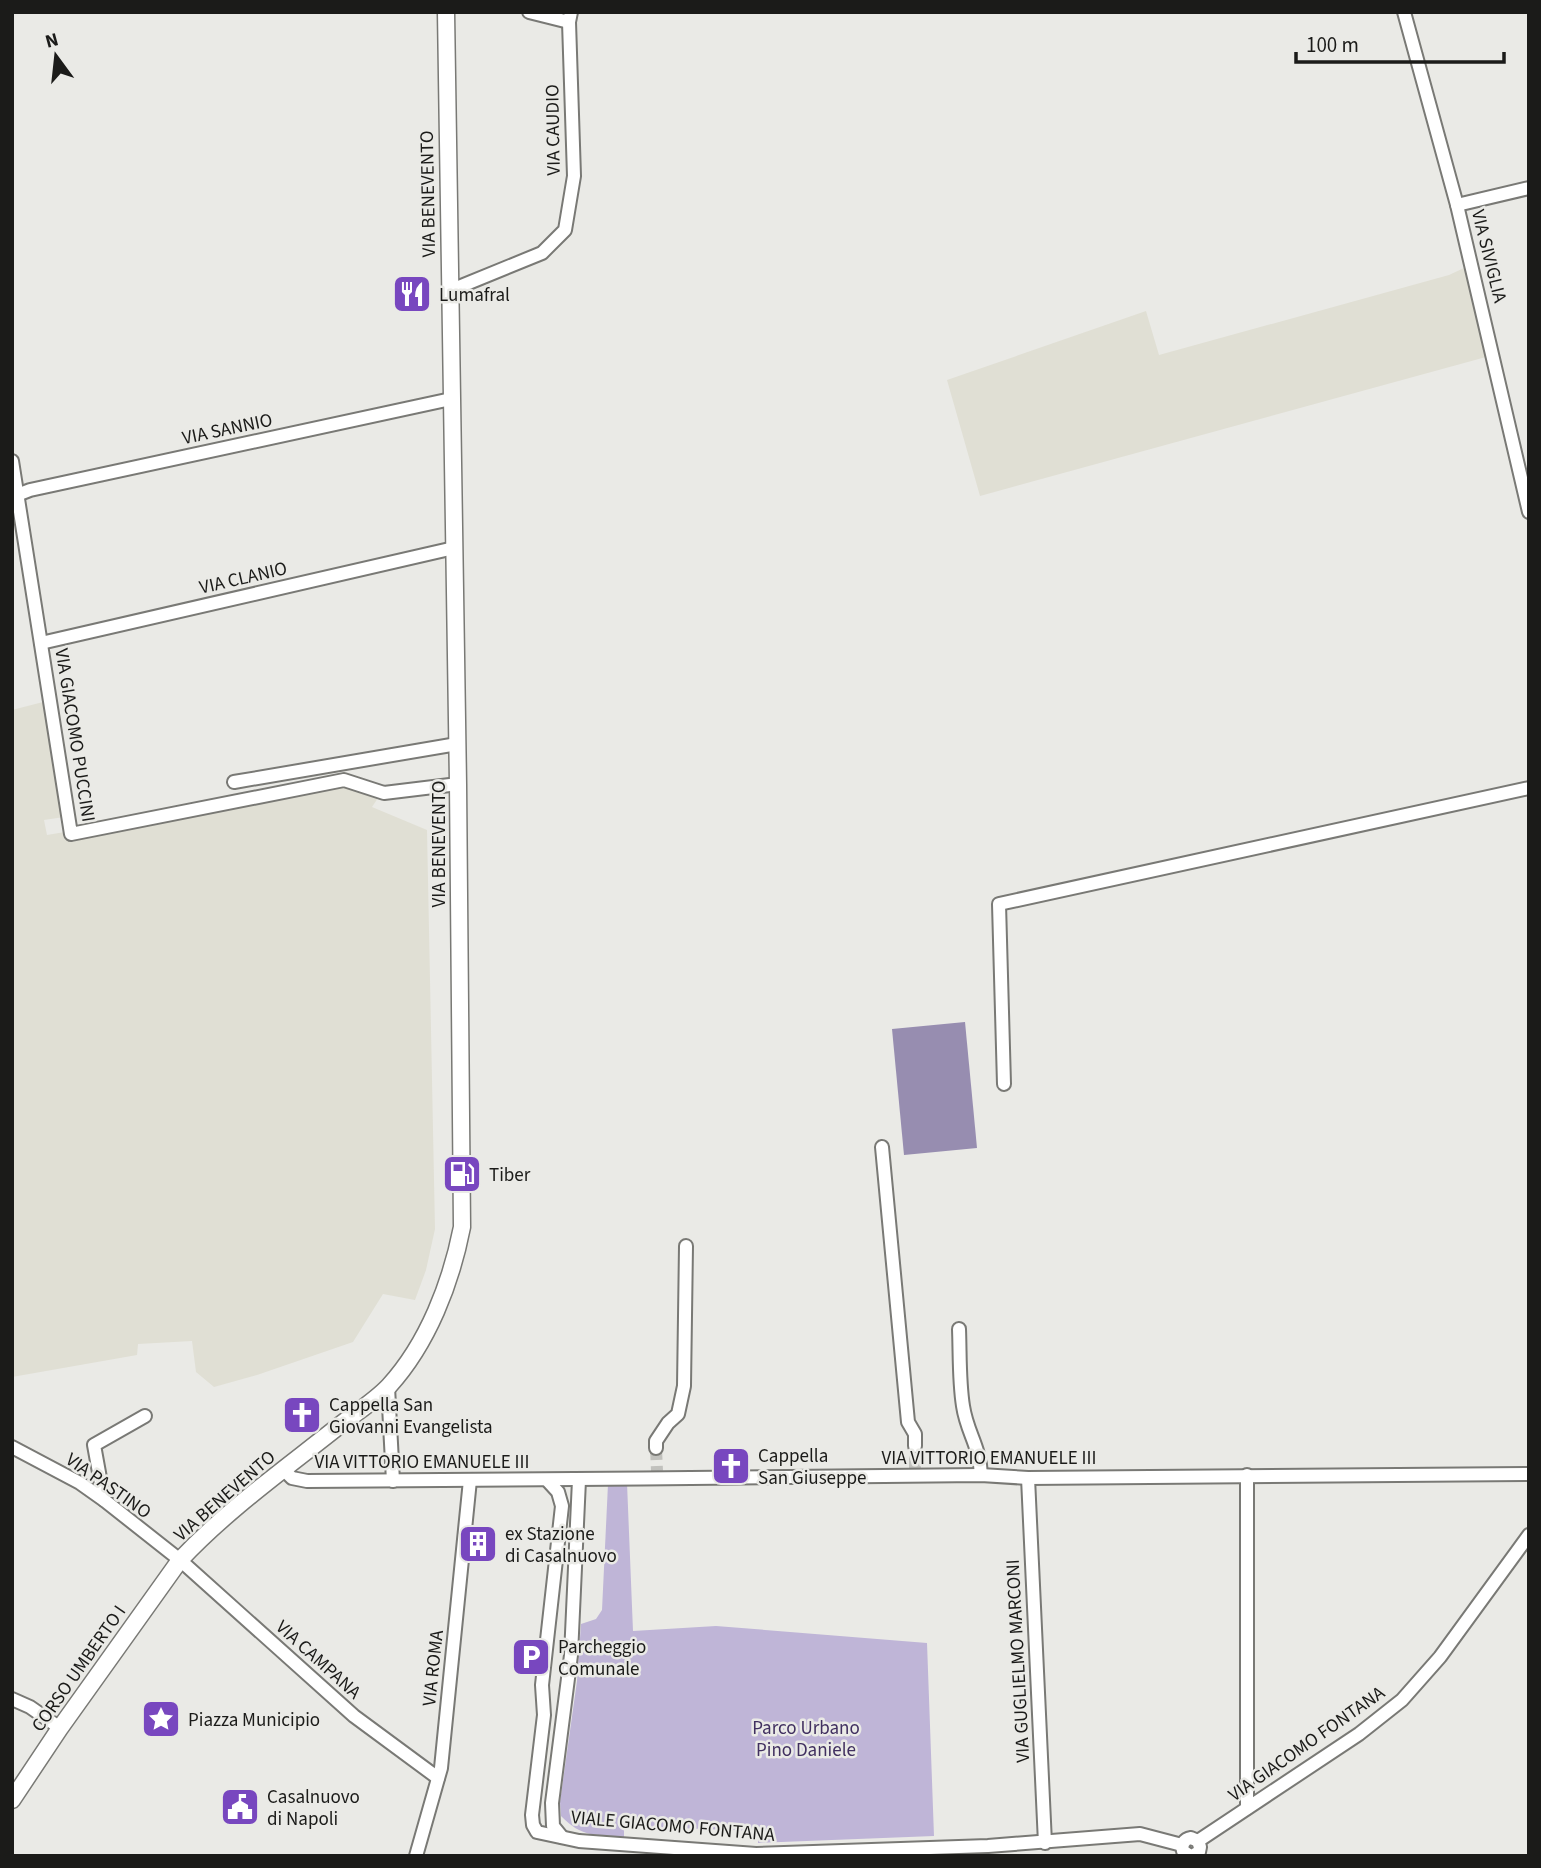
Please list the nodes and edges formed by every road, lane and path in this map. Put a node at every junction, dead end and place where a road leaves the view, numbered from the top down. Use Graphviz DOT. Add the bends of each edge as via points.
graph roads {
  1 [pos="446,12"];
  2 [pos="529,12"];
  3 [pos="1404,12"];
  4 [pos="570,17"];
  5 [pos="1529,188"];
  6 [pos="1458,205"];
  7 [pos="449,291"];
  8 [pos="450,398"];
  9 [pos="12,461"];
  10 [pos="15,496"];
  11 [pos="1529,512"];
  12 [pos="454,548"];
  13 [pos="41,643"];
  14 [pos="457,744"];
  15 [pos="234,782"];
  16 [pos="458,784"];
  17 [pos="1529,788"];
  18 [pos="1004,1084"];
  19 [pos="882,1147"];
  20 [pos="686,1246"];
  21 [pos="959,1329"];
  22 [pos="388,1387"];
  23 [pos="145,1416"];
  24 [pos="915,1446"];
  25 [pos="12,1447"];
  26 [pos="656,1448"];
  27 [pos="285,1470"];
  28 [pos="1529,1474"];
  29 [pos="981,1475"];
  30 [pos="1247,1475"];
  31 [pos="1028,1478"];
  32 [pos="471,1480"];
  33 [pos="547,1480"];
  34 [pos="579,1480"];
  35 [pos="393,1481"];
  36 [pos="104,1500"];
  37 [pos="1529,1535"];
  38 [pos="180,1560"];
  39 [pos="12,1699"];
  40 [pos="60,1728"];
  41 [pos="438,1778"];
  42 [pos="12,1800"];
  43 [pos="1247,1808"];
  44 [pos="562,1837"];
  45 [pos="1045,1843"];
  46 [pos="1193,1851"];
  47 [pos="895,1852"];
  48 [pos="416,1856"];
  49 [pos="1035,1856"];
  1 -- 7 [label="main road, VIA BENEVENTO"];
  2 -- 4 [label="street, VIA CAUDIO"];
  3 -- 6 [label="street, VIA SIVIGLIA"];
  4 -- 7 [label="street, VIA CAUDIO" via="574,176 565,230 542,253"];
  5 -- 6 [label="street"];
  6 -- 11 [label="street, VIA SIVIGLIA"];
  7 -- 8 [label="main road, VIA BENEVENTO"];
  8 -- 10 [label="street, VIA SANNIO"];
  8 -- 12 [label="main road, VIA BENEVENTO"];
  9 -- 10 [label="street, VIA GIACOMO PUCCINI"];
  10 -- 13 [label="street, VIA GIACOMO PUCCINI"];
  12 -- 13 [label="street, VIA CLANIO"];
  12 -- 14 [label="main road, VIA BENEVENTO"];
  13 -- 16 [label="street, VIA GIACOMO PUCCINI" via="71,834 344,780 384,793"];
  14 -- 15 [label="street"];
  14 -- 16 [label="main road, VIA BENEVENTO"];
  16 -- 22 [label="main road, VIA BENEVENTO" via="462,1227 441,1299"];
  17 -- 18 [label="street" via="999,904"];
  19 -- 24 [label="street" via="908,1422"];
  20 -- 26 [label="street" via="684,1386 678,1414 656,1441"];
  21 -- 29 [label="street" via="962,1405 981,1456"];
  22 -- 27 [label="main road, VIA BENEVENTO"];
  22 -- 35 [label="street"];
  23 -- 36 [label="street" via="94,1445"];
  25 -- 36 [label="street, VIA PASTINO"];
  27 -- 35 [label="street, VIA VITTORIO EMANUELE III" via="292,1478 307,1481"];
  27 -- 38 [label="main road, VIA BENEVENTO"];
  28 -- 30 [label="street, VIA VITTORIO EMANUELE III"];
  29 -- 31 [label="street, VIA VITTORIO EMANUELE III"];
  29 -- 34 [label="street, VIA VITTORIO EMANUELE III" via="657,1474"];
  30 -- 31 [label="street, VIA VITTORIO EMANUELE III"];
  30 -- 43 [label="street"];
  31 -- 45 [label="street, VIA GUGLIELMO MARCONI"];
  32 -- 33 [label="street, VIA VITTORIO EMANUELE III"];
  32 -- 35 [label="street, VIA VITTORIO EMANUELE III"];
  32 -- 41 [label="street, VIA ROMA"];
  33 -- 34 [label="street, VIA VITTORIO EMANUELE III"];
  33 -- 44 [label="street" via="558,1492 562,1506 531,1815 537,1832"];
  34 -- 44 [label="street, VIALE GIACOMO FONTANA" via="571,1655 552,1803 553,1826"];
  36 -- 38 [label="street, VIA PASTINO"];
  37 -- 43 [label="street, VIA GIACOMO FONTANA" via="1447,1648 1402,1700"];
  38 -- 40 [label="main road, CORSO UMBERTO I"];
  38 -- 41 [label="street, VIA CAMPANA" via="354,1716"];
  39 -- 40 [label="street"];
  40 -- 42 [label="main road, CORSO UMBERTO I"];
  41 -- 48 [label="street, VIA ROMA"];
  43 -- 46 [label="street, VIA GIACOMO FONTANA"];
  44 -- 47 [label="street, VIALE GIACOMO FONTANA" via="756,1854"];
  45 -- 46 [label="street, VIALE GIACOMO FONTANA" via="1140,1834"];
  45 -- 47 [label="street, VIALE GIACOMO FONTANA"];
  45 -- 49 [label="street"];
}
